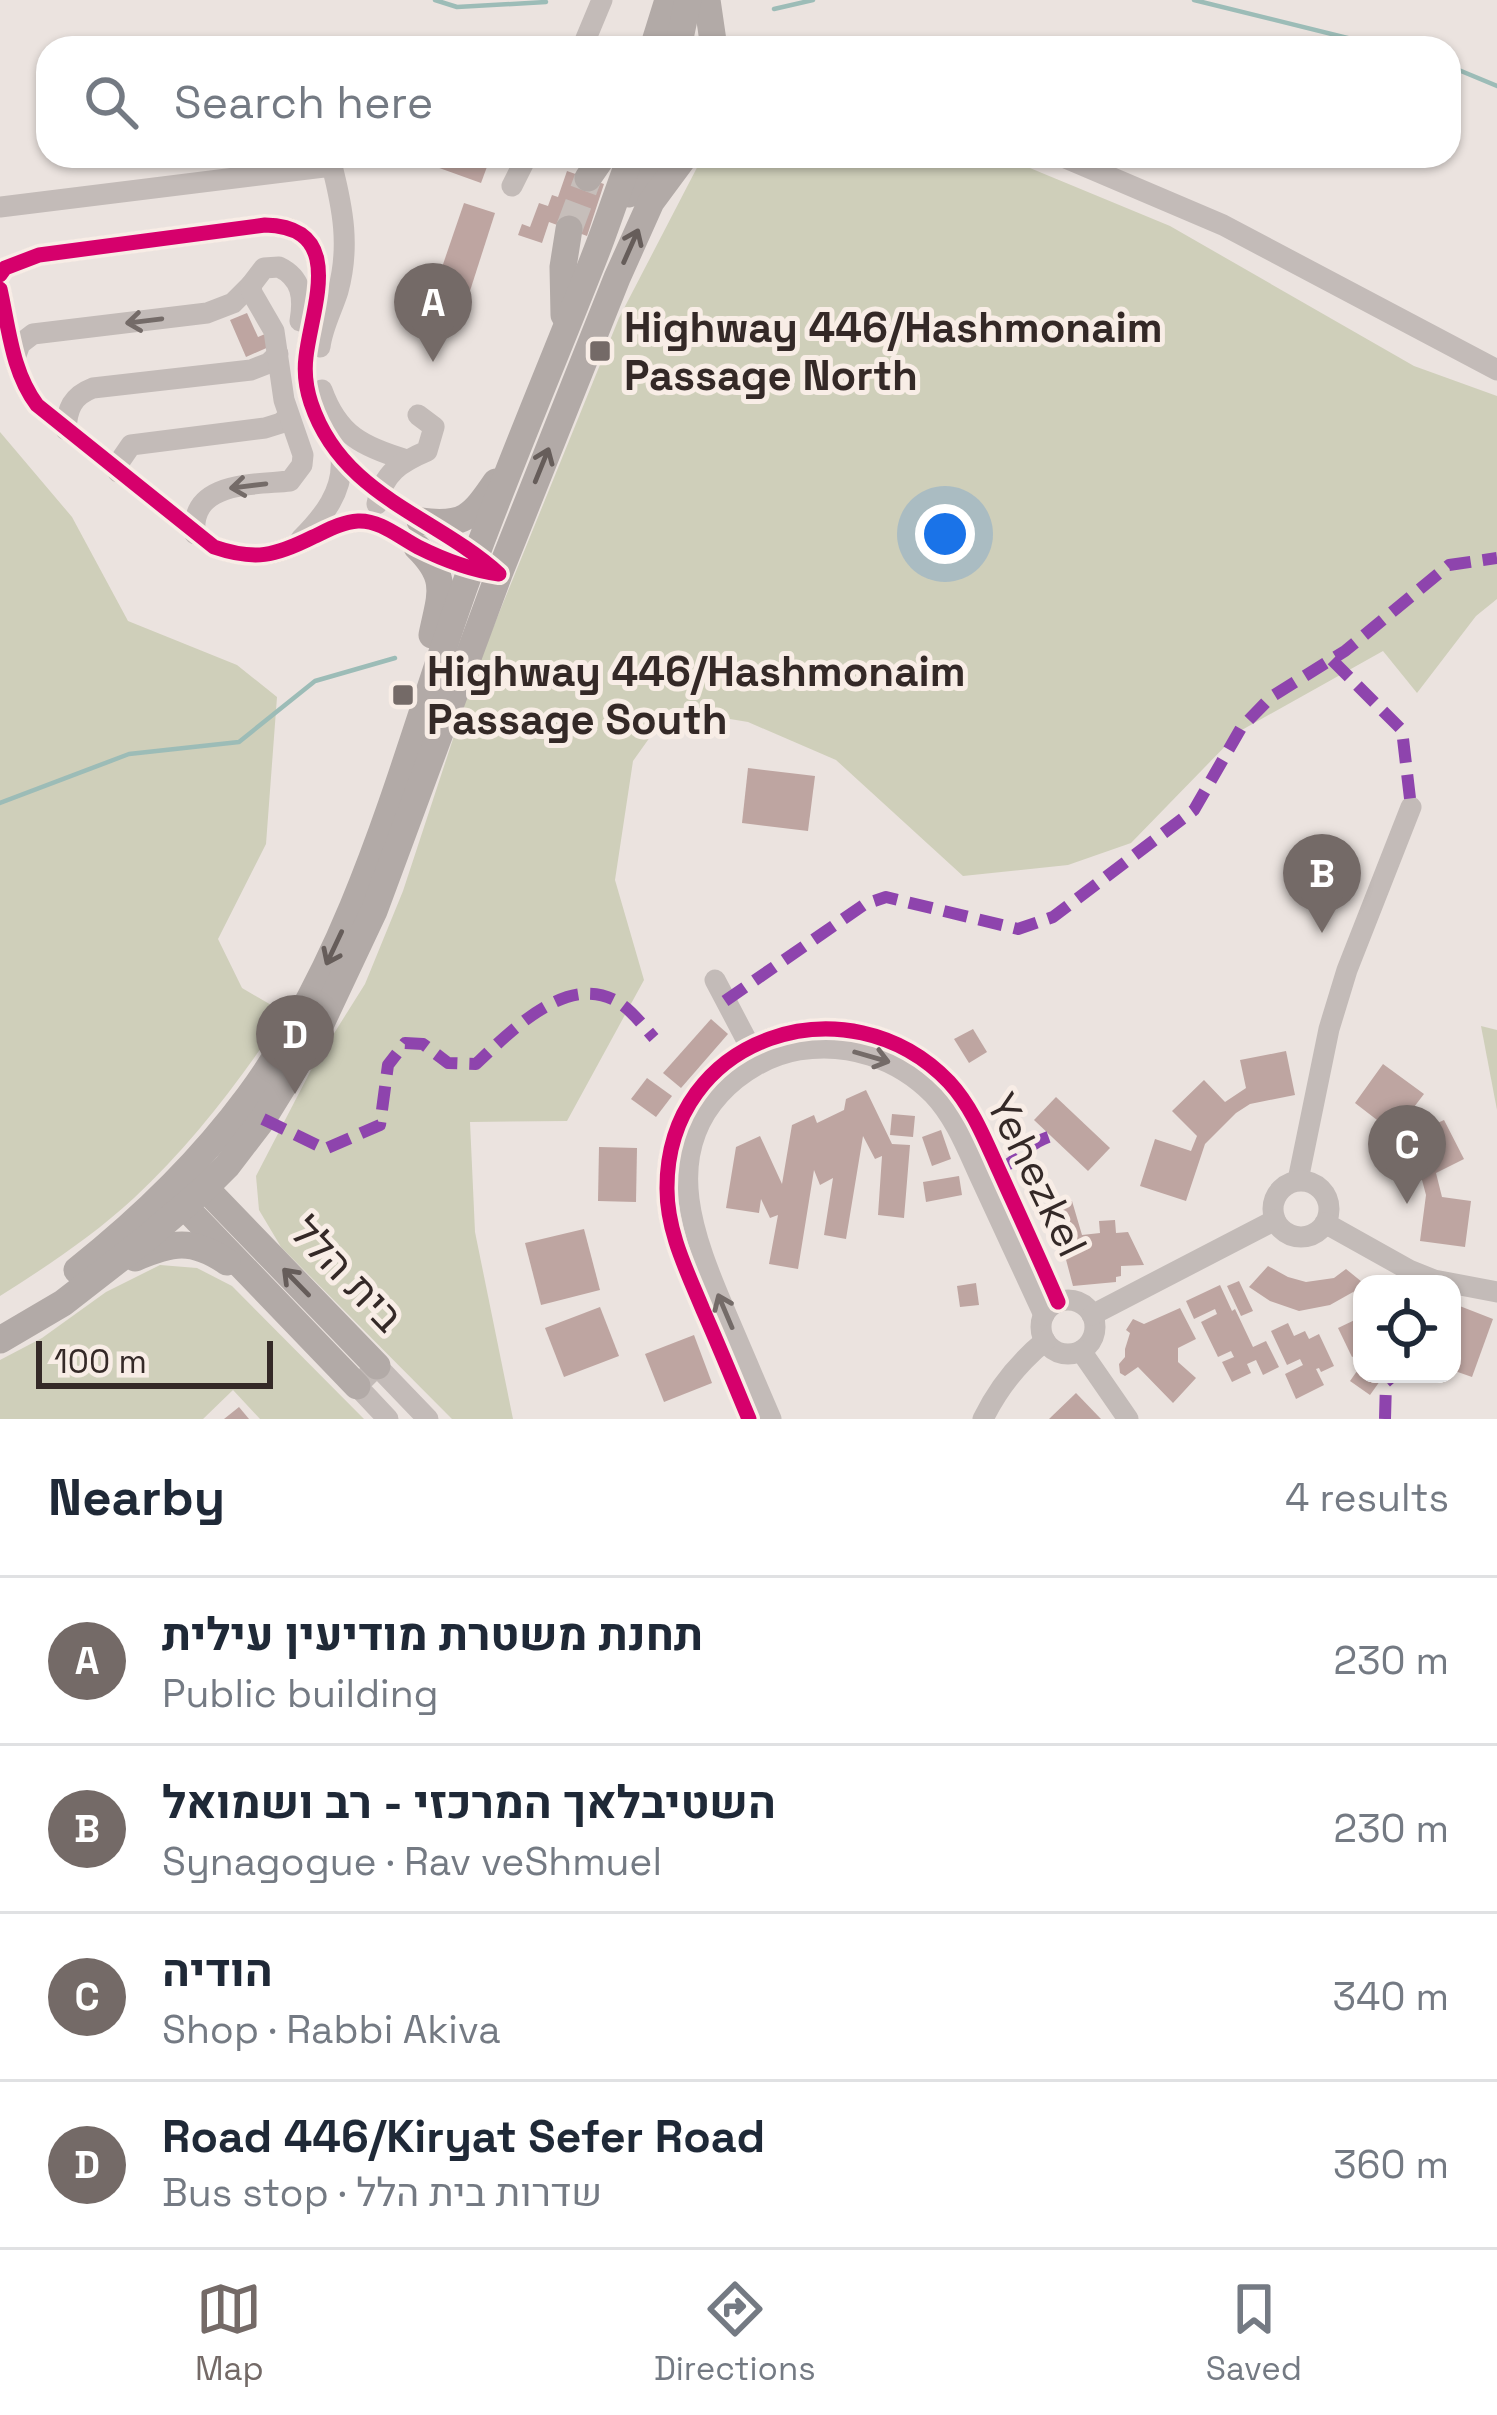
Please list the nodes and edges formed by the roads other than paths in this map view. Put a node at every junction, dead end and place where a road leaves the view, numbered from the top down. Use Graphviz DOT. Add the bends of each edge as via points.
graph roads {
  1 [pos="602,0"];
  2 [pos="671,0"];
  3 [pos="688,0"];
  4 [pos="707,0"];
  5 [pos="587,36"];
  6 [pos="658,36"];
  7 [pos="666,36"];
  8 [pos="680,36"];
  9 [pos="689,36"];
  10 [pos="712,36"];
  11 [pos="316,168"];
  12 [pos="332,168"];
  13 [pos="521,168"];
  14 [pos="613,168"];
  15 [pos="626,168"];
  16 [pos="641,168"];
  17 [pos="647,168"];
  18 [pos="676,168"];
  19 [pos="1089,168"];
  20 [pos="512,186"];
  21 [pos="629,194"];
  22 [pos="0,207"];
  23 [pos="569,230"];
  24 [pos="8,269"];
  25 [pos="251,285"];
  26 [pos="0,289"];
  27 [pos="561,334"];
  28 [pos="278,354"];
  29 [pos="15,358"];
  30 [pos="1497,370"];
  31 [pos="418,415"];
  32 [pos="289,416"];
  33 [pos="66,430"];
  34 [pos="518,448"];
  35 [pos="336,452"];
  36 [pos="407,460"];
  37 [pos="118,472"];
  38 [pos="379,493"];
  39 [pos="374,522"];
  40 [pos="194,534"];
  41 [pos="419,534"];
  42 [pos="292,548"];
  43 [pos="483,566"];
  44 [pos="406,761"];
  45 [pos="1411,806"];
  46 [pos="715,980"];
  47 [pos="754,1055"];
  48 [pos="250,1137"];
  49 [pos="178,1178"];
  50 [pos="1298,1180"];
  51 [pos="195,1197"];
  52 [pos="1275,1220"];
  53 [pos="1325,1223"];
  54 [pos="263,1247"];
  55 [pos="108,1269"];
  56 [pos="1497,1292"];
  57 [pos="277,1303"];
  58 [pos="1051,1308"];
  59 [pos="1092,1315"];
  60 [pos="0,1324"];
  61 [pos="0,1340"];
  62 [pos="1045,1341"];
  63 [pos="1081,1351"];
  64 [pos="367,1376"];
  65 [pos="388,1419"];
  66 [pos="428,1419"];
  67 [pos="749,1419"];
  68 [pos="770,1419"];
  69 [pos="983,1419"];
  70 [pos="1128,1419"];
  1 -- 5 [label="street"];
  2 -- 6 [label="main road"];
  2 -- 7 [label="main road"];
  3 -- 8 [label="main road"];
  3 -- 9 [label="main road"];
  4 -- 10 [label="main road"];
  11 -- 22 [label="street"];
  12 -- 36 [label="street" via="346,247 320,340 319,382 330,413 350,435"];
  13 -- 20 [label="street"];
  14 -- 27 [label="main road"];
  15 -- 27 [label="main road"];
  16 -- 21 [label="main road"];
  17 -- 21 [label="main road"];
  43 -- 18 [label="main road, one-way" via="651,202"];
  19 -- 30 [label="street" via="1223,225"];
  21 -- 27 [label="main road"];
  23 -- 27 [label="main road"];
  24 -- 35 [label="street" via="39,255 285,227 318,259 305,382"];
  25 -- 28 [label="street"];
  25 -- 29 [label="street, one-way" via="207,314 33,334"];
  25 -- 35 [label="street" via="272,266 295,278 302,301 292,384 300,409"];
  26 -- 29 [label="street"];
  27 -- 34 [label="main road"];
  28 -- 32 [label="street"];
  28 -- 33 [label="street" via="251,370 93,388 69,407"];
  29 -- 33 [label="street" via="37,406"];
  31 -- 36 [label="street" via="434,427 428,451"];
  32 -- 37 [label="street" via="265,428 131,445"];
  32 -- 40 [label="street, one-way" via="303,455 298,475 210,494 195,515"];
  33 -- 37 [label="street"];
  34 -- 41 [label="main road" via="477,509"];
  34 -- 43 [label="main road"];
  35 -- 38 [label="street"];
  35 -- 42 [label="street" via="342,477"];
  36 -- 38 [label="street"];
  37 -- 40 [label="street"];
  38 -- 39 [label="street"];
  38 -- 41 [label="street"];
  39 -- 41 [label="street"];
  39 -- 42 [label="street" via="336,526"];
  40 -- 42 [label="street" via="246,556"];
  41 -- 43 [label="street"];
  41 -- 44 [label="main road" via="442,593"];
  43 -- 44 [label="main road"];
  43 -- 48 [label="main road" via="357,952"];
  44 -- 49 [label="main road, one-way" via="313,992 249,1095"];
  45 -- 50 [label="street" via="1328,1028"];
  46 -- 47 [label="street"];
  47 -- 58 [label="street, Yehezkel" via="817,1048 869,1054 920,1082 952,1118"];
  47 -- 67 [label="street, Yehezkel" via="713,1072 694,1092 672,1138 667,1193 678,1251"];
  68 -- 47 [label="street, Yehezkel, one-way" via="697,1245 687,1192 692,1143 710,1104"];
  48 -- 51 [label="main road"];
  48 -- 54 [label="main road" via="232,1186"];
  49 -- 51 [label="main road"];
  49 -- 60 [label="main road" via="99,1252"];
  50 -- 52 [label="street" via="1276,1194"];
  50 -- 53 [label="street" via="1325,1193"];
  51 -- 54 [label="main road, בית הלל"];
  51 -- 55 [label="main road"];
  51 -- 57 [label="main road, בית הלל"];
  52 -- 53 [label="street" via="1304,1237"];
  52 -- 59 [label="street"];
  53 -- 56 [label="street" via="1409,1270"];
  64 -- 54 [label="main road, בית הלל, one-way"];
  55 -- 57 [label="main road" via="188,1244 224,1259"];
  55 -- 61 [label="main road"];
  57 -- 64 [label="main road, בית הלל"];
  58 -- 59 [label="street" via="1074,1301"];
  58 -- 62 [label="street" via="1041,1328"];
  59 -- 63 [label="street" via="1094,1336"];
  62 -- 63 [label="street" via="1060,1353"];
  62 -- 69 [label="street" via="1004,1382"];
  63 -- 70 [label="street"];
  64 -- 65 [label="street, בית הלל"];
  64 -- 66 [label="street, בית הלל"];
}
